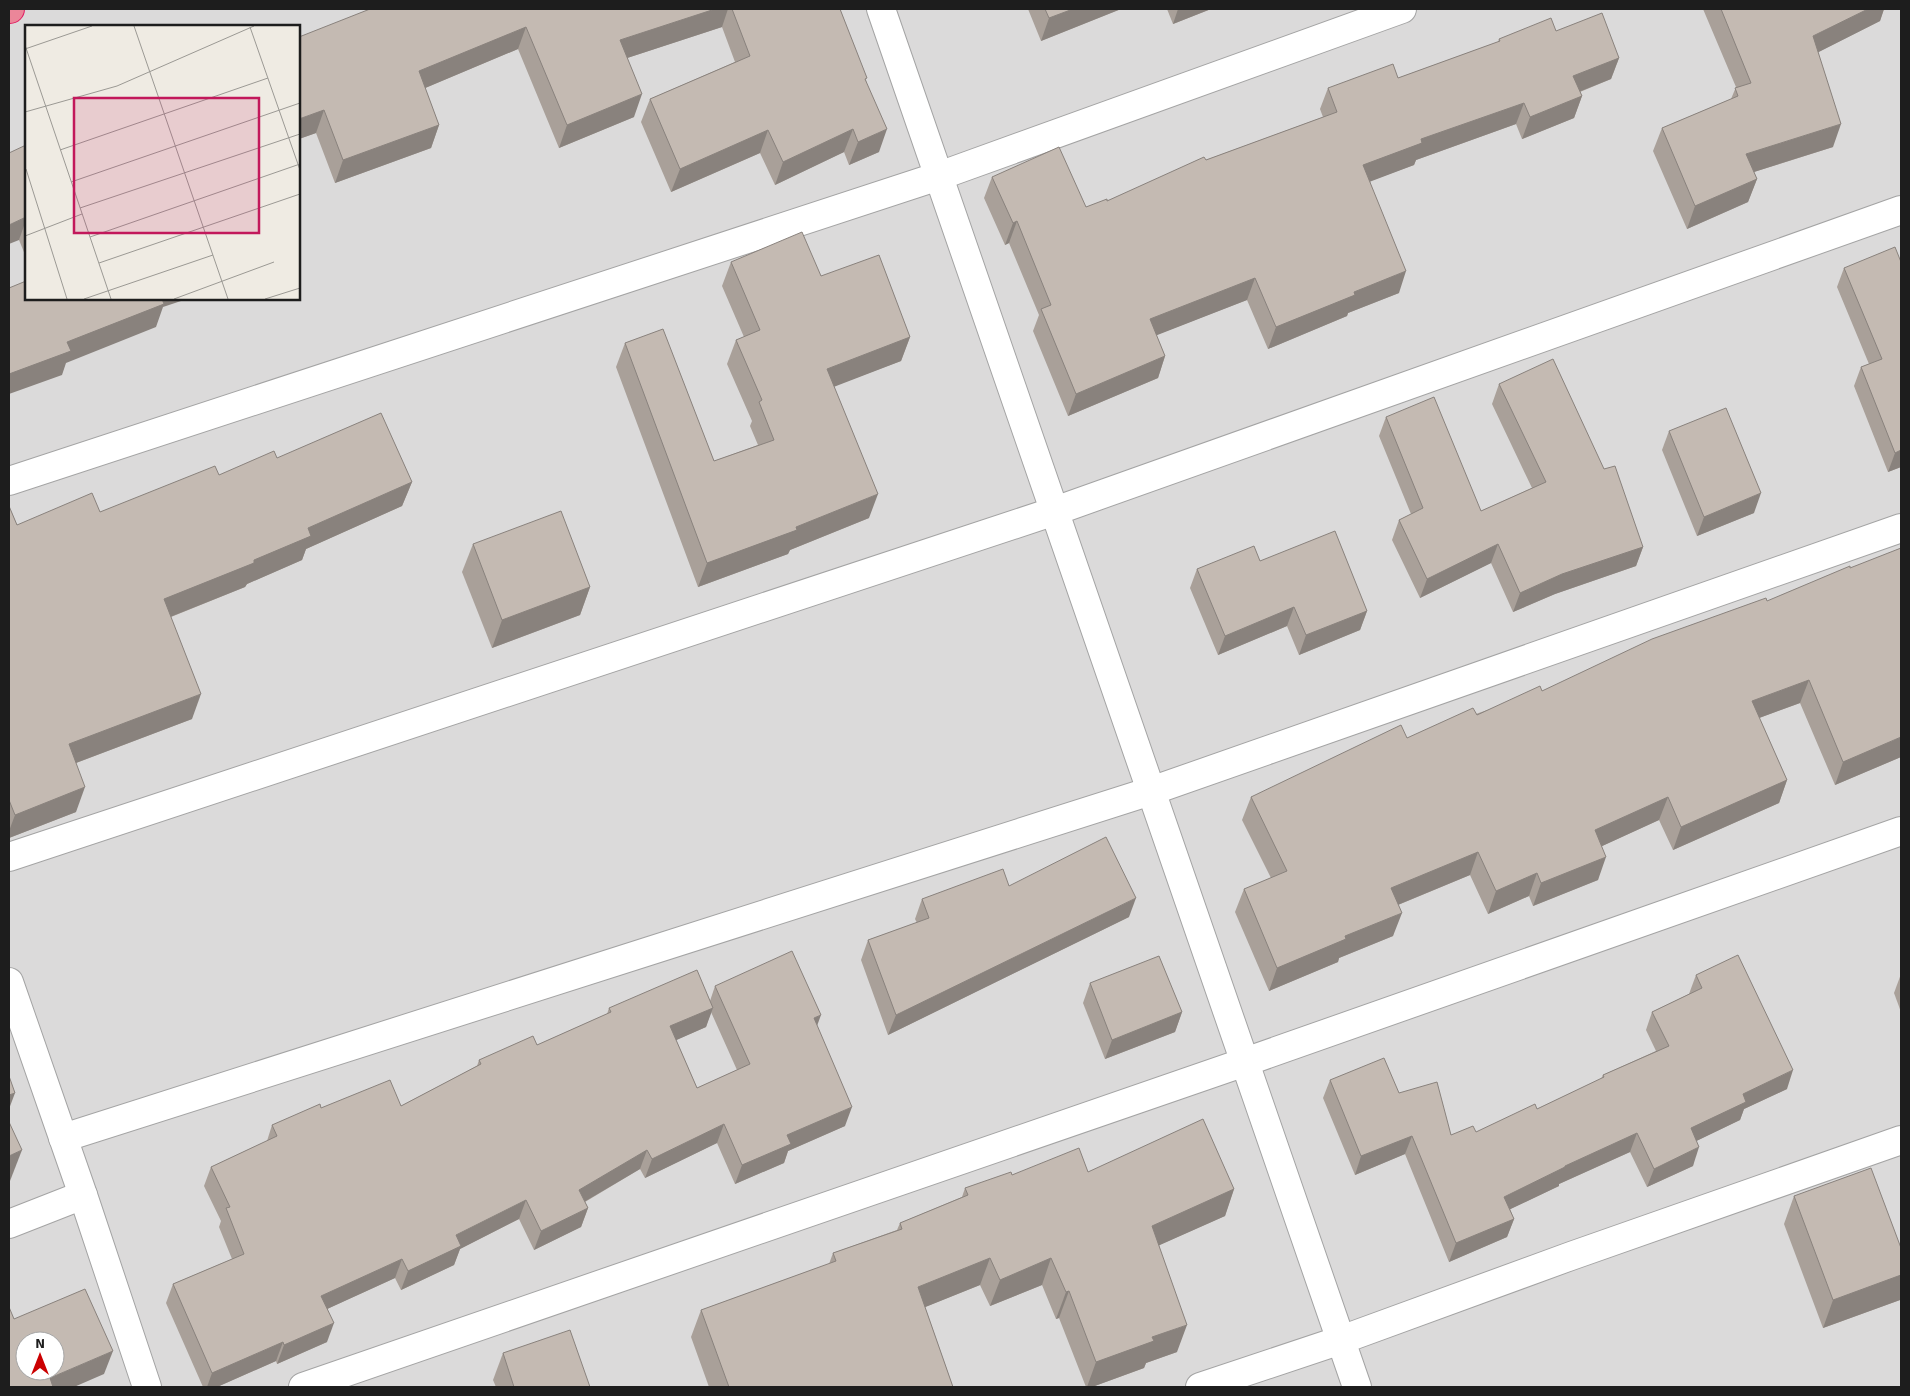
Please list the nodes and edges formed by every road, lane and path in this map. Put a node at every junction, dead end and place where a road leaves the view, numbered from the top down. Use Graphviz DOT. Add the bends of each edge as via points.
graph roads {
  1 [pos="881,9"];
  2 [pos="1402,9"];
  3 [pos="939,176"];
  4 [pos="1901,210"];
  5 [pos="9,481"];
  6 [pos="1055,511"];
  7 [pos="1901,528"];
  8 [pos="1151,791"];
  9 [pos="1901,831"];
  10 [pos="9,857"];
  11 [pos="9,982"];
  12 [pos="1245,1062"];
  13 [pos="63,1138"];
  14 [pos="1901,1140"];
  15 [pos="83,1195"];
  16 [pos="9,1224"];
  17 [pos="1341,1340"];
  18 [pos="147,1387"];
  19 [pos="303,1387"];
  20 [pos="1200,1387"];
  21 [pos="1357,1387"];
  1 -- 3 [label="street"];
  2 -- 3 [label="street"];
  3 -- 5 [label="street"];
  3 -- 6 [label="street"];
  4 -- 6 [label="street"];
  6 -- 8 [label="street"];
  6 -- 10 [label="street"];
  7 -- 8 [label="street"];
  8 -- 12 [label="street"];
  8 -- 13 [label="street"];
  9 -- 12 [label="street"];
  11 -- 13 [label="street"];
  12 -- 17 [label="street"];
  12 -- 19 [label="street"];
  13 -- 15 [label="street"];
  14 -- 17 [label="street"];
  15 -- 16 [label="street"];
  15 -- 18 [label="street"];
  17 -- 20 [label="street"];
  17 -- 21 [label="street"];
}
